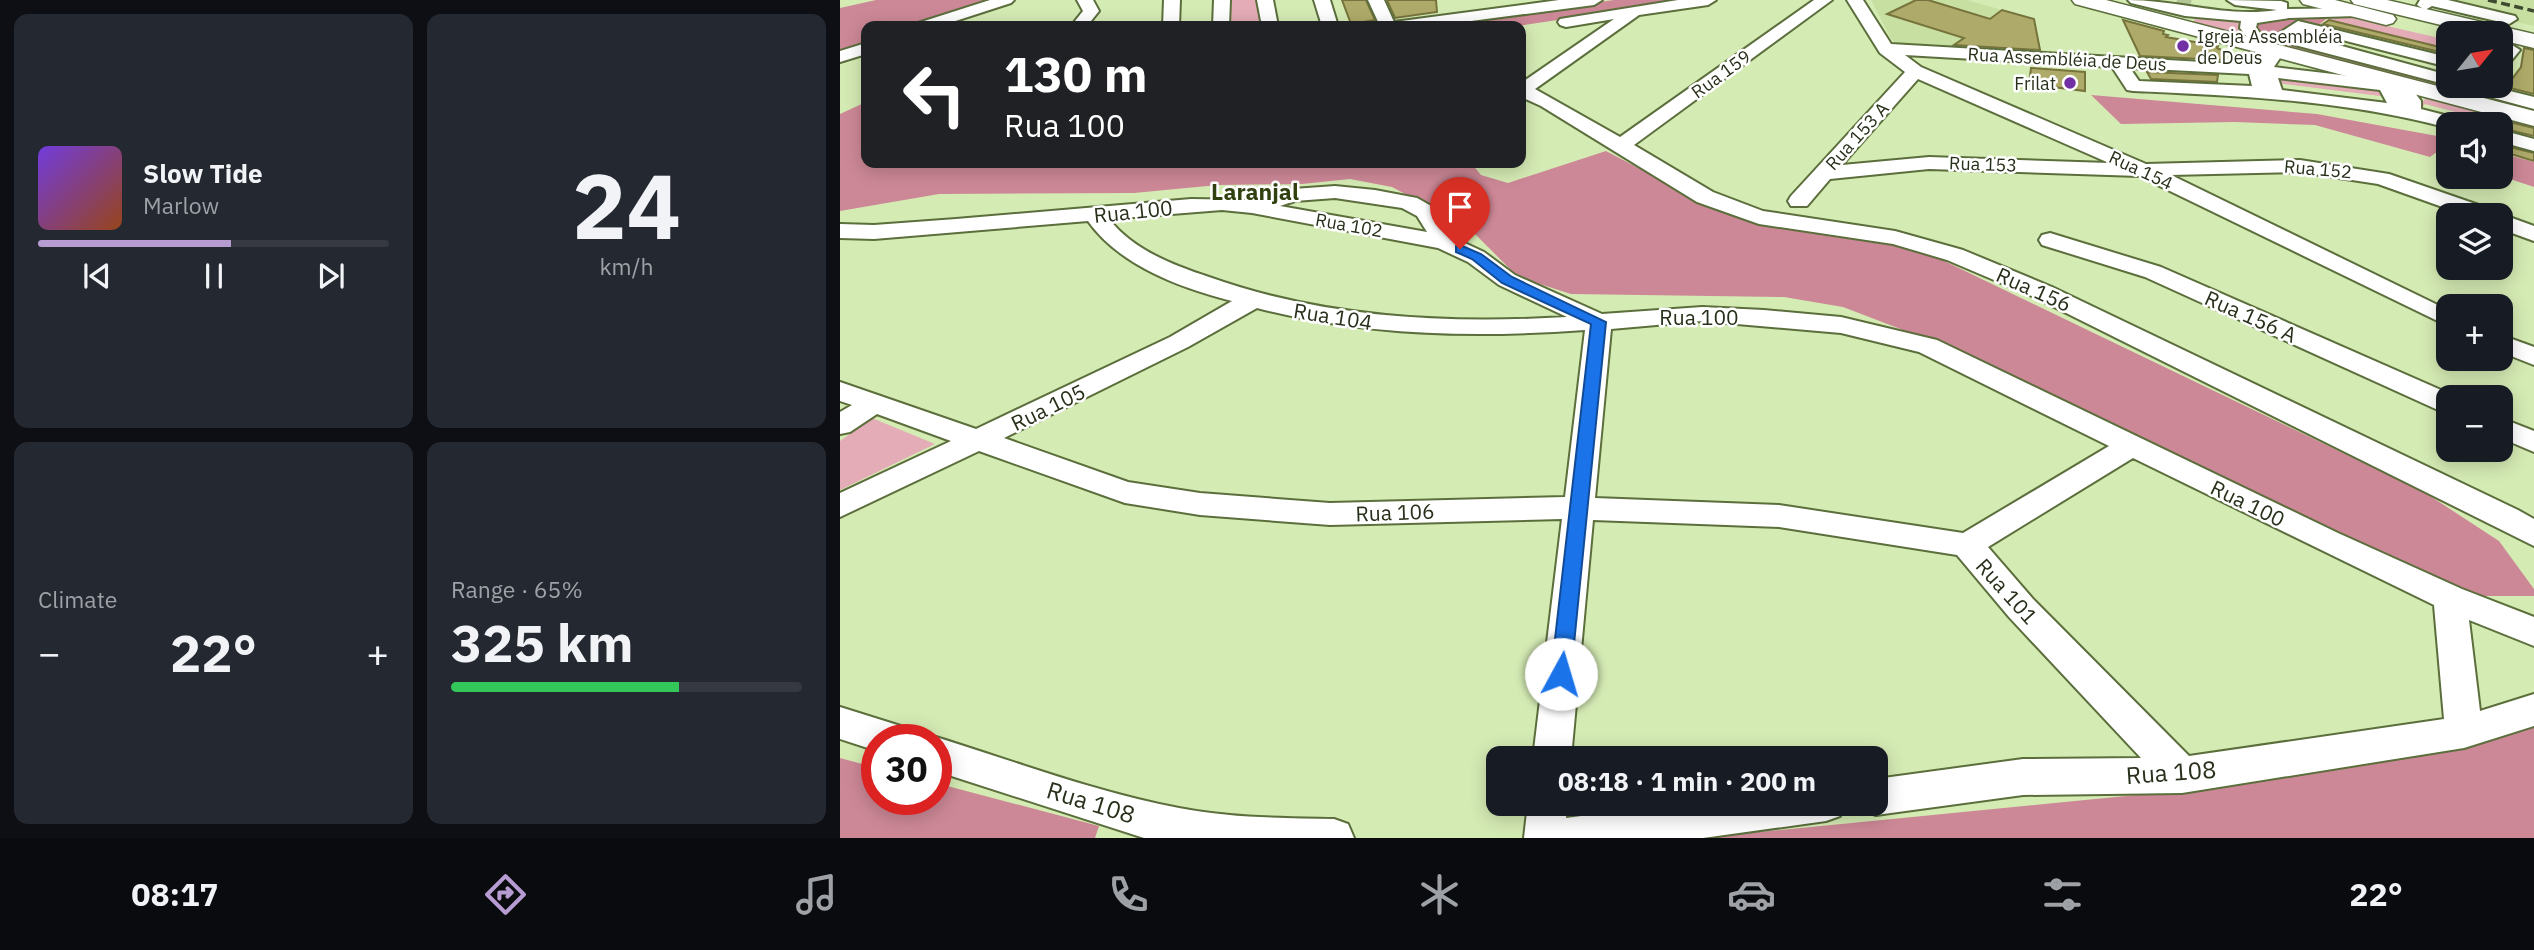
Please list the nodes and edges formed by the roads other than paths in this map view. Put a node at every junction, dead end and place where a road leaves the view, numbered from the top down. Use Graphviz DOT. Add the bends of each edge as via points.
graph roads {
  1 [pos="1006,0"];
  2 [pos="1085,0"];
  3 [pos="1172,0"];
  4 [pos="1222,0"];
  5 [pos="1265,0"];
  6 [pos="1322,0"];
  7 [pos="1376,0"];
  8 [pos="1594,0"];
  9 [pos="1708,0"];
  10 [pos="2082,0"];
  11 [pos="2136,0"];
  12 [pos="2385,0"];
  13 [pos="2404,0"];
  14 [pos="2426,2"];
  15 [pos="1540,3"];
  16 [pos="2271,3"];
  17 [pos="2305,3"];
  18 [pos="1818,4"];
  19 [pos="1858,5"];
  20 [pos="2194,5"];
  21 [pos="2359,6"];
  22 [pos="1487,7"];
  23 [pos="2246,8"];
  24 [pos="1635,12"];
  25 [pos="2509,19"];
  26 [pos="940,21"];
  27 [pos="1083,21"];
  28 [pos="1171,21"];
  29 [pos="1221,21"];
  30 [pos="1269,21"];
  31 [pos="1328,21"];
  32 [pos="1386,21"];
  33 [pos="1416,21"];
  34 [pos="2161,21"];
  35 [pos="1546,25"];
  36 [pos="2436,30"];
  37 [pos="2534,32"];
  38 [pos="2534,41"];
  39 [pos="1886,49"];
  40 [pos="861,50"];
  41 [pos="2516,54"];
  42 [pos="840,57"];
  43 [pos="2436,59"];
  44 [pos="2118,62"];
  45 [pos="2259,65"];
  46 [pos="1915,71"];
  47 [pos="2436,77"];
  48 [pos="2513,79"];
  49 [pos="2523,81"];
  50 [pos="1526,87"];
  51 [pos="2402,87"];
  52 [pos="1526,92"];
  53 [pos="2513,97"];
  54 [pos="2534,103"];
  55 [pos="2436,118"];
  56 [pos="2534,119"];
  57 [pos="2513,139"];
  58 [pos="2534,145"];
  59 [pos="1619,147"];
  60 [pos="2143,170"];
  61 [pos="1824,173"];
  62 [pos="1799,201"];
  63 [pos="2453,203"];
  64 [pos="1095,215"];
  65 [pos="2513,226"];
  66 [pos="840,231"];
  67 [pos="2534,234"];
  68 [pos="2050,240"];
  69 [pos="1507,280"];
  70 [pos="1251,301"];
  71 [pos="2436,313"];
  72 [pos="1599,322"];
  73 [pos="1517,328"];
  74 [pos="2513,348"];
  75 [pos="2534,357"];
  76 [pos="840,391"];
  77 [pos="2436,399"];
  78 [pos="873,404"];
  79 [pos="840,425"];
  80 [pos="2513,432"];
  81 [pos="978,442"];
  82 [pos="2534,442"];
  83 [pos="2132,446"];
  84 [pos="840,506"];
  85 [pos="1578,508"];
  86 [pos="2534,534"];
  87 [pos="1967,545"];
  88 [pos="2450,598"];
  89 [pos="2534,632"];
  90 [pos="2534,710"];
  91 [pos="840,723"];
  92 [pos="861,730"];
  93 [pos="2464,732"];
  94 [pos="1553,746"];
  95 [pos="952,759"];
  96 [pos="2182,775"];
  97 [pos="1888,795"];
  98 [pos="1547,816"];
  99 [pos="1728,816"];
  100 [pos="1334,838"];
  101 [pos="1544,838"];
  102 [pos="1561,838"];
  1 -- 26 [label="street"];
  2 -- 27 [label="street" via="1091,11"];
  3 -- 28 [label="street"];
  4 -- 29 [label="street"];
  5 -- 30 [label="street"];
  6 -- 31 [label="street"];
  7 -- 32 [label="street"];
  8 -- 15 [label="street"];
  9 -- 24 [label="street"];
  10 -- 34 [label="main road"];
  11 -- 20 [label="street"];
  12 -- 37 [label="main road"];
  13 -- 14 [label="main road"];
  14 -- 25 [label="street"];
  14 -- 37 [label="main road"];
  15 -- 22 [label="street"];
  16 -- 17 [label="street"];
  16 -- 23 [label="street"];
  17 -- 21 [label="main road"];
  18 -- 19 [label="street"];
  18 -- 59 [label="street, Rua 159"];
  19 -- 39 [label="street, Rua 154"];
  20 -- 23 [label="street"];
  20 -- 23 [label="street"];
  20 -- 34 [label="street" via="2188,22"];
  21 -- 23 [label="street" via="2289,13"];
  21 -- 36 [label="main road"];
  21 -- 38 [label="main road"];
  22 -- 33 [label="street"];
  23 -- 45 [label="street"];
  24 -- 35 [label="street"];
  24 -- 50 [label="street"];
  34 -- 45 [label="main road"];
  38 -- 41 [label="main road" via="2517,42"];
  39 -- 44 [label="street, Rua Assembléia de Deus"];
  39 -- 46 [label="street, Rua 154"];
  40 -- 42 [label="street"];
  43 -- 47 [label="street" via="2311,27 2298,26 2287,35"];
  44 -- 45 [label="street, Rua Assembléia de Deus"];
  44 -- 45 [label="street" via="2133,86 2263,92"];
  45 -- 51 [label="main road"];
  45 -- 51 [label="street, Rua Assembléia de Deus"];
  45 -- 51 [label="street" via="2274,94 2400,110"];
  46 -- 60 [label="street, Rua 154"];
  46 -- 61 [label="street, Rua 153 A"];
  48 -- 49 [label="street"];
  51 -- 55 [label="street" via="2412,101 2412,112"];
  51 -- 56 [label="main road"];
  52 -- 59 [label="street, Rua 156"];
  53 -- 54 [label="street"];
  57 -- 58 [label="street"];
  59 -- 86 [label="street, Rua 156" via="1705,197 1759,217 1895,238 1955,255 2031,286"];
  60 -- 61 [label="street, Rua 153" via="1929,163"];
  60 -- 63 [label="street, Rua 152" via="2284,165 2345,170 2394,181"];
  60 -- 71 [label="street, Rua 154"];
  61 -- 62 [label="street, Rua 153 A"];
  64 -- 66 [label="street, Rua 100"];
  64 -- 69 [label="street, Rua 100" via="1191,205 1254,208 1293,195 1335,192 1375,196 1425,212 1444,242 1476,257"];
  64 -- 70 [label="street, Rua 104" via="1120,246"];
  65 -- 67 [label="street"];
  68 -- 77 [label="street, Rua 156 A" via="2153,272"];
  69 -- 72 [label="street, Rua 100"];
  69 -- 73 [label="street"];
  70 -- 73 [label="street, Rua 104" via="1378,324"];
  70 -- 81 [label="street, Rua 105" via="1180,342"];
  72 -- 73 [label="street, Rua 104"];
  72 -- 83 [label="street, Rua 100" via="1702,314 1854,328 1928,346"];
  72 -- 85 [label="street"];
  74 -- 75 [label="street"];
  76 -- 78 [label="street, Rua 106"];
  78 -- 79 [label="street"];
  78 -- 81 [label="street, Rua 106"];
  80 -- 82 [label="street"];
  81 -- 84 [label="street, Rua 105"];
  81 -- 85 [label="street, Rua 106" via="1125,492 1200,504 1330,514"];
  83 -- 87 [label="street, Rua 101"];
  83 -- 88 [label="street, Rua 100"];
  85 -- 87 [label="street, Rua 106" via="1779,516"];
  85 -- 94 [label="street"];
  87 -- 96 [label="street, Rua 101" via="2021,608"];
  88 -- 89 [label="street, Rua 100"];
  88 -- 93 [label="street"];
  90 -- 93 [label="street, Rua 108"];
  91 -- 92 [label="street"];
  93 -- 96 [label="street, Rua 108"];
  95 -- 100 [label="street, Rua 108" via="1180,827 1247,836"];
  96 -- 97 [label="street, Rua 108" via="2023,777"];
  98 -- 101 [label="street"];
  99 -- 102 [label="street"];
}
